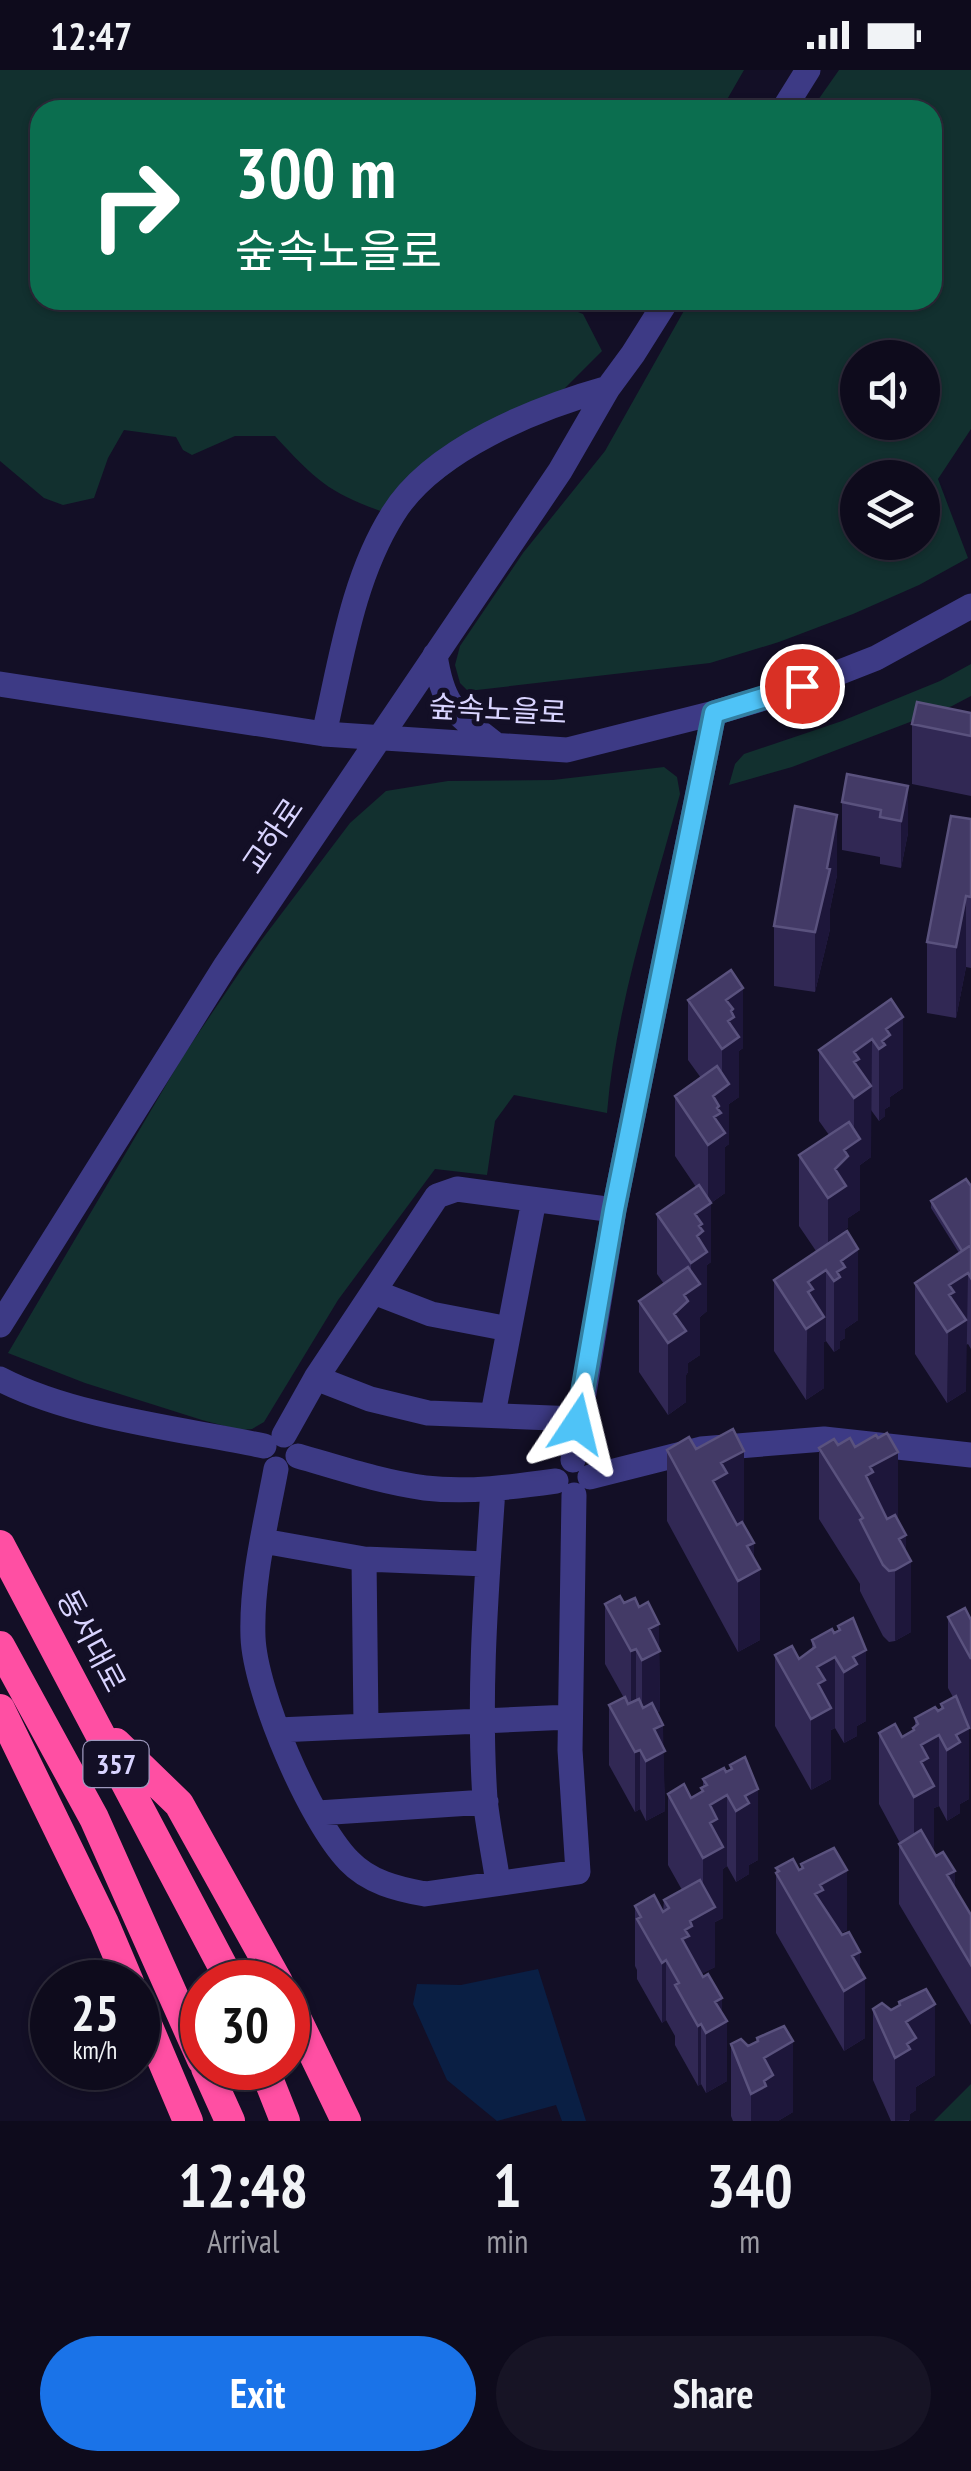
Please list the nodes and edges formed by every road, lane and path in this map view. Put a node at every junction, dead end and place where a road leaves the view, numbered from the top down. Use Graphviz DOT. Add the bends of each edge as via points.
graph roads {
  1 [pos="808,70"];
  2 [pos="790,100"];
  3 [pos="661,310"];
  4 [pos="608,388"];
  5 [pos="971,606"];
  6 [pos="435,655"];
  7 [pos="0,684"];
  8 [pos="714,713"];
  9 [pos="324,734"];
  10 [pos="380,736"];
  11 [pos="496,746"];
  12 [pos="534,1200"];
  13 [pos="614,1210"];
  14 [pos="374,1292"];
  15 [pos="0,1325"];
  16 [pos="509,1329"];
  17 [pos="316,1378"];
  18 [pos="0,1379"];
  19 [pos="493,1414"];
  20 [pos="578,1419"];
  21 [pos="281,1451"];
  22 [pos="971,1455"];
  23 [pos="573,1478"];
  24 [pos="493,1489"];
  25 [pos="263,1541"];
  26 [pos="0,1545"];
  27 [pos="364,1559"];
  28 [pos="486,1564"];
  29 [pos="0,1646"];
  30 [pos="0,1709"];
  31 [pos="570,1716"];
  32 [pos="482,1720"];
  33 [pos="94,1723"];
  34 [pos="366,1726"];
  35 [pos="278,1730"];
  36 [pos="486,1802"];
  37 [pos="318,1814"];
  38 [pos="498,1883"];
  39 [pos="120,1960"];
  40 [pos="219,1960"];
  41 [pos="266,1960"];
  42 [pos="180,2011"];
  43 [pos="310,2047"];
  44 [pos="160,2057"];
  45 [pos="160,2064"];
  46 [pos="216,2090"];
  47 [pos="273,2090"];
  48 [pos="178,2121"];
  49 [pos="188,2121"];
  50 [pos="230,2121"];
  51 [pos="285,2121"];
  52 [pos="346,2121"];
  1 -- 2 [label="street"];
  3 -- 4 [label="street, 교하로"];
  4 -- 6 [label="street, 교하로"];
  4 -- 9 [label="street" via="556,403 494,433 434,469 392,514 358,590"];
  5 -- 8 [label="street, 숲속노을로" via="876,658"];
  6 -- 10 [label="street, 교하로"];
  6 -- 11 [label="street" via="439,684 453,711"];
  7 -- 9 [label="street, 숲속노을로"];
  8 -- 11 [label="street, 숲속노을로" via="566,750"];
  8 -- 13 [label="street"];
  9 -- 10 [label="street, 숲속노을로"];
  10 -- 11 [label="street, 숲속노을로"];
  10 -- 15 [label="street, 교하로"];
  12 -- 13 [label="street"];
  12 -- 14 [label="street" via="456,1189 437,1196"];
  12 -- 16 [label="street"];
  13 -- 20 [label="street"];
  14 -- 16 [label="street" via="432,1314"];
  14 -- 17 [label="street"];
  16 -- 19 [label="street"];
  17 -- 19 [label="street" via="428,1412"];
  17 -- 21 [label="street"];
  18 -- 21 [label="street" via="67,1406"];
  19 -- 20 [label="street"];
  20 -- 23 [label="street"];
  21 -- 24 [label="street" via="396,1483"];
  21 -- 25 [label="street"];
  22 -- 23 [label="street" via="824,1439 701,1449"];
  23 -- 24 [label="street"];
  23 -- 31 [label="street"];
  24 -- 28 [label="street"];
  25 -- 27 [label="street"];
  25 -- 35 [label="street" via="253,1638"];
  26 -- 33 [label="highway, 동서대로 / 357"];
  27 -- 28 [label="street"];
  27 -- 34 [label="street"];
  28 -- 32 [label="street"];
  29 -- 42 [label="highway, 357" via="94,1818"];
  30 -- 39 [label="highway"];
  31 -- 32 [label="street"];
  31 -- 38 [label="street" via="578,1872"];
  32 -- 34 [label="street"];
  32 -- 36 [label="street"];
  33 -- 40 [label="highway, 동서대로 / 357"];
  33 -- 41 [label="highway" via="179,1804"];
  34 -- 35 [label="street"];
  35 -- 37 [label="street"];
  36 -- 37 [label="street"];
  36 -- 38 [label="street"];
  37 -- 38 [label="street" via="350,1863 374,1880 425,1894"];
  43 -- 52 [label="highway"];
  44 -- 49 [label="highway"];
  45 -- 48 [label="highway"];
  46 -- 50 [label="highway"];
  47 -- 51 [label="highway"];
}
